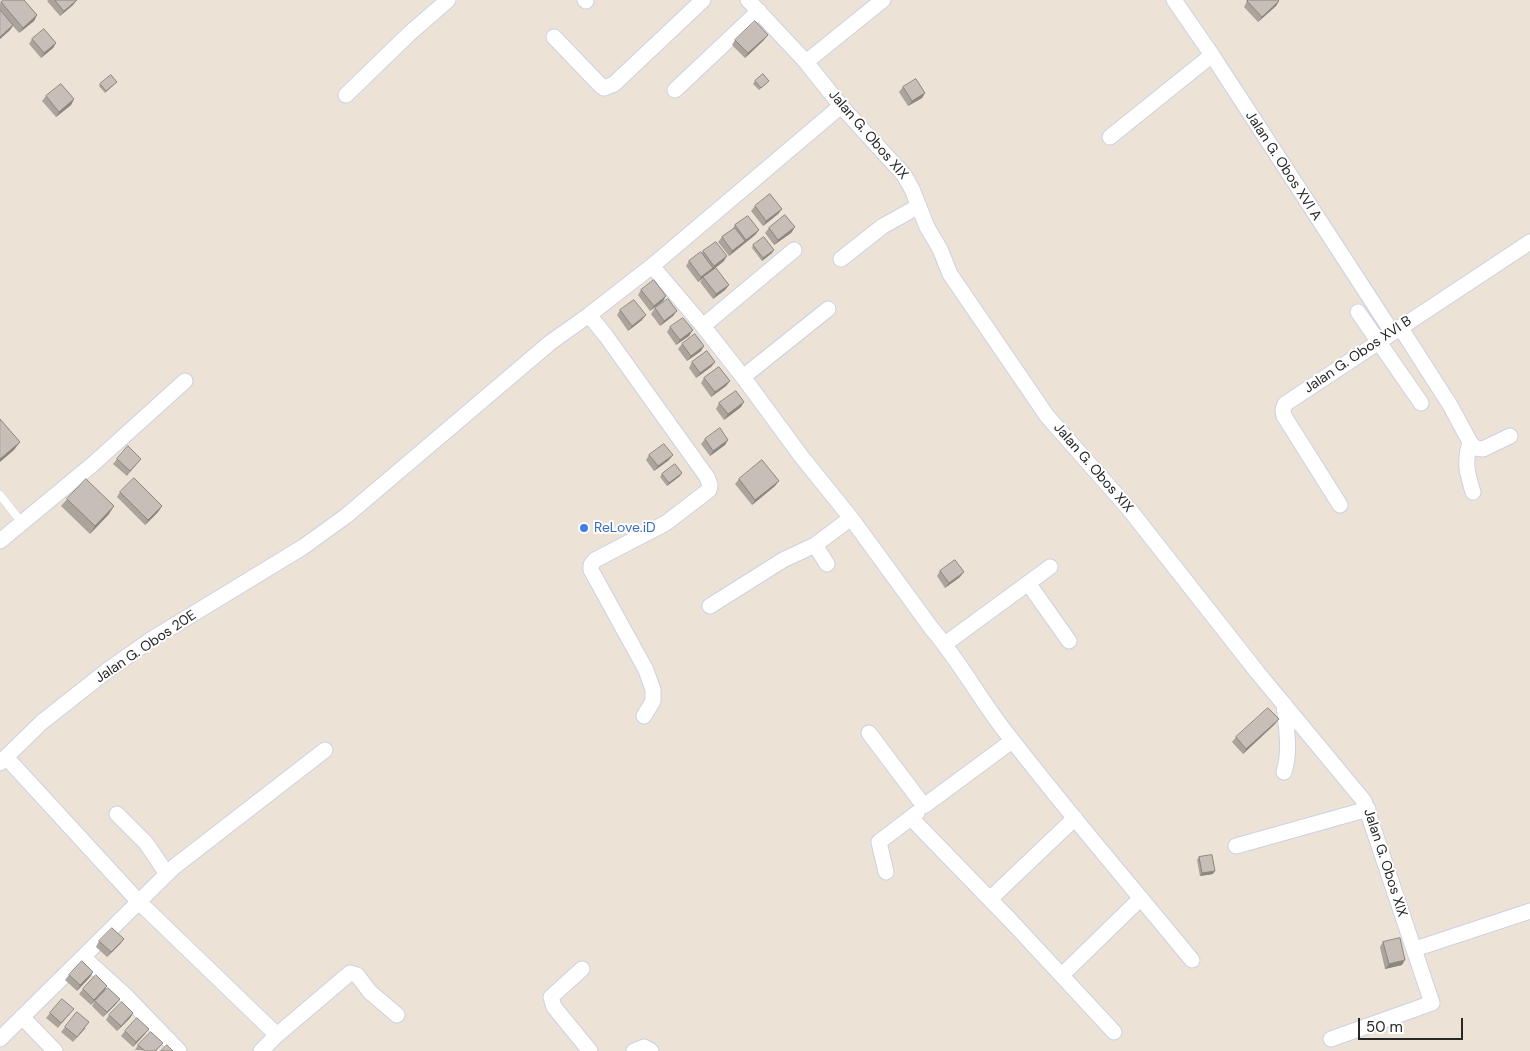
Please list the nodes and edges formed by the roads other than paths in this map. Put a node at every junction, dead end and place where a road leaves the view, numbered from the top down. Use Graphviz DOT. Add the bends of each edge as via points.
graph roads {
  1 [pos="448,0"];
  2 [pos="704,0"];
  3 [pos="748,0"];
  4 [pos="883,0"];
  5 [pos="1174,0"];
  6 [pos="759,11"];
  7 [pos="554,36"];
  8 [pos="1212,55"];
  9 [pos="806,62"];
  10 [pos="675,90"];
  11 [pos="346,96"];
  12 [pos="841,106"];
  13 [pos="1110,136"];
  14 [pos="919,206"];
  15 [pos="1530,242"];
  16 [pos="794,250"];
  17 [pos="841,259"];
  18 [pos="652,266"];
  19 [pos="828,309"];
  20 [pos="1358,312"];
  21 [pos="589,315"];
  22 [pos="703,326"];
  23 [pos="1396,330"];
  24 [pos="1378,341"];
  25 [pos="743,377"];
  26 [pos="185,381"];
  27 [pos="1421,403"];
  28 [pos="1510,436"];
  29 [pos="1470,442"];
  30 [pos="1473,492"];
  31 [pos="0,495"];
  32 [pos="1340,505"];
  33 [pos="851,518"];
  34 [pos="22,523"];
  35 [pos="1,539"];
  36 [pos="815,544"];
  37 [pos="827,564"];
  38 [pos="1050,568"];
  39 [pos="1028,583"];
  40 [pos="710,606"];
  41 [pos="1069,641"];
  42 [pos="945,644"];
  43 [pos="1284,704"];
  44 [pos="644,716"];
  45 [pos="870,733"];
  46 [pos="1012,741"];
  47 [pos="325,750"];
  48 [pos="3,760"];
  49 [pos="1284,772"];
  50 [pos="924,806"];
  51 [pos="1368,809"];
  52 [pos="117,814"];
  53 [pos="911,818"];
  54 [pos="1075,818"];
  55 [pos="1236,846"];
  56 [pos="886,872"];
  57 [pos="167,874"];
  58 [pos="1141,898"];
  59 [pos="990,899"];
  60 [pos="139,902"];
  61 [pos="1530,911"];
  62 [pos="1415,949"];
  63 [pos="83,956"];
  64 [pos="1192,960"];
  65 [pos="582,969"];
  66 [pos="1062,975"];
  67 [pos="397,1015"];
  68 [pos="22,1017"];
  69 [pos="1114,1032"];
  70 [pos="278,1035"];
  71 [pos="0,1039"];
  72 [pos="1331,1040"];
  73 [pos="55,1051"];
  74 [pos="179,1051"];
  75 [pos="261,1051"];
  76 [pos="590,1051"];
  77 [pos="634,1051"];
  78 [pos="651,1051"];
  1 -- 11 [label="street"];
  2 -- 7 [label="street" via="609,87 601,86"];
  3 -- 6 [label="street, Jalan G. Obos XIX"];
  4 -- 9 [label="street"];
  5 -- 8 [label="street, Jalan G. Obos XVI A"];
  6 -- 9 [label="street, Jalan G. Obos XIX"];
  6 -- 10 [label="street"];
  8 -- 13 [label="street"];
  8 -- 23 [label="street, Jalan G. Obos XVI A"];
  9 -- 12 [label="street, Jalan G. Obos XIX"];
  12 -- 14 [label="street, Jalan G. Obos XIX" via="904,176"];
  12 -- 18 [label="street, Jalan G. Obos 20E"];
  14 -- 17 [label="street" via="883,226"];
  14 -- 43 [label="street, Jalan G. Obos XIX" via="950,274 1033,396 1129,509"];
  15 -- 23 [label="street, Jalan G. Obos XVI B"];
  16 -- 22 [label="street"];
  18 -- 21 [label="street, Jalan G. Obos 20E"];
  18 -- 22 [label="street"];
  19 -- 25 [label="street"];
  20 -- 24 [label="street"];
  21 -- 44 [label="street" via="710,485 709,490 666,522 591,565 590,570 646,670 653,700"];
  21 -- 48 [label="street, Jalan G. Obos 20E" via="551,342 346,516 303,547 152,639 108,670 42,722"];
  22 -- 25 [label="street"];
  23 -- 24 [label="street, Jalan G. Obos XVI B"];
  23 -- 29 [label="street, Jalan G. Obos XVI A" via="1450,405"];
  24 -- 27 [label="street"];
  24 -- 32 [label="street, Jalan G. Obos XVI B" via="1285,404 1283,410"];
  25 -- 33 [label="street"];
  26 -- 34 [label="street"];
  28 -- 29 [label="street" via="1483,449 1475,448"];
  29 -- 30 [label="street" via="1466,470"];
  31 -- 34 [label="lane"];
  33 -- 36 [label="street"];
  33 -- 42 [label="street"];
  34 -- 35 [label="street"];
  36 -- 37 [label="street"];
  36 -- 40 [label="street"];
  38 -- 39 [label="street"];
  39 -- 41 [label="street"];
  39 -- 42 [label="street"];
  42 -- 46 [label="street"];
  43 -- 49 [label="street" via="1288,758"];
  43 -- 51 [label="street, Jalan G. Obos XIX"];
  45 -- 50 [label="street"];
  46 -- 50 [label="street"];
  46 -- 54 [label="street"];
  47 -- 57 [label="street"];
  48 -- 60 [label="street"];
  50 -- 53 [label="street"];
  51 -- 55 [label="street"];
  51 -- 62 [label="street, Jalan G. Obos XIX"];
  52 -- 57 [label="street" via="146,843"];
  53 -- 56 [label="street" via="879,842"];
  53 -- 59 [label="street"];
  54 -- 58 [label="street"];
  54 -- 59 [label="street"];
  57 -- 60 [label="street"];
  58 -- 64 [label="street"];
  58 -- 66 [label="street"];
  59 -- 66 [label="street"];
  60 -- 63 [label="street"];
  60 -- 70 [label="street"];
  61 -- 62 [label="street"];
  62 -- 72 [label="street, Jalan G. Obos XIX" via="1432,1003"];
  63 -- 68 [label="street"];
  63 -- 74 [label="street"];
  65 -- 76 [label="street" via="551,997 551,1001"];
  66 -- 69 [label="street"];
  67 -- 70 [label="street" via="370,992 357,975 350,973"];
  68 -- 71 [label="street"];
  68 -- 73 [label="street"];
  70 -- 75 [label="street"];
  77 -- 78 [label="street" via="644,1046"];
}
